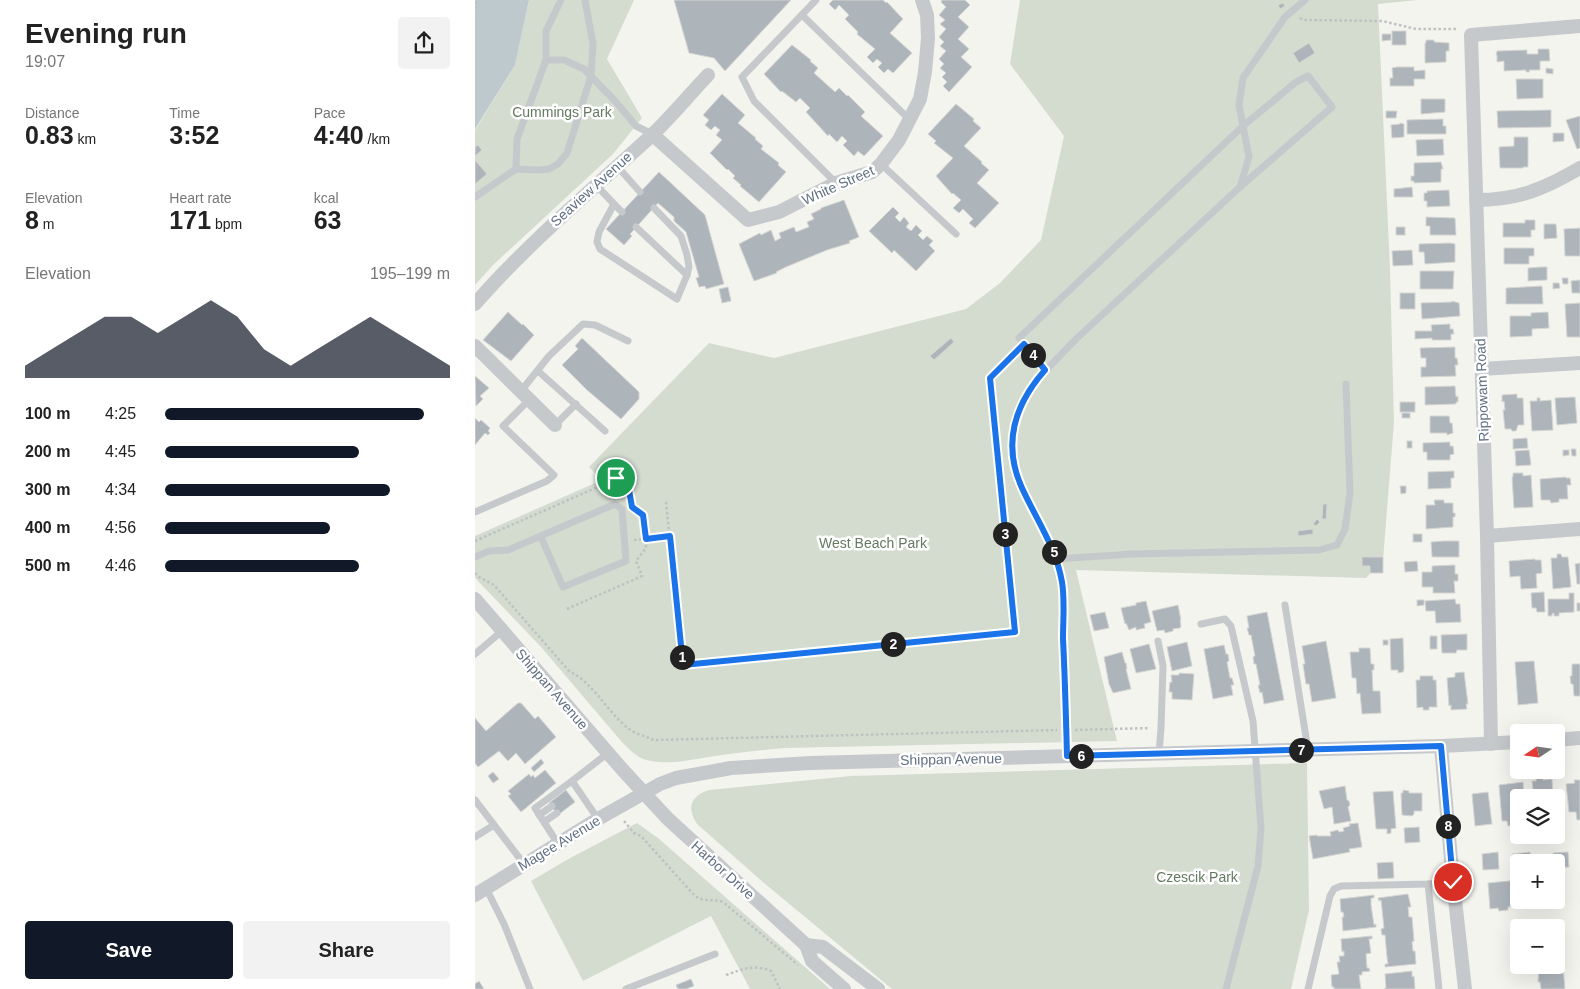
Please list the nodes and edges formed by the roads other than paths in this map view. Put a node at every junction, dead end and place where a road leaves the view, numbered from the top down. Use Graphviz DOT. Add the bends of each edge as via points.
graph roads {
  1 [pos="561,0"];
  2 [pos="585,0"];
  3 [pos="816,0"];
  4 [pos="922,0"];
  5 [pos="1305,0"];
  6 [pos="802,15"];
  7 [pos="1580,26"];
  8 [pos="546,60"];
  9 [pos="707,75"];
  10 [pos="591,76"];
  11 [pos="910,120"];
  12 [pos="1243,126"];
  13 [pos="652,134"];
  14 [pos="881,164"];
  15 [pos="617,166"];
  16 [pos="1580,168"];
  17 [pos="516,170"];
  18 [pos="836,183"];
  19 [pos="597,185"];
  20 [pos="1240,188"];
  21 [pos="640,192"];
  22 [pos="475,197"];
  23 [pos="1476,200"];
  24 [pos="614,204"];
  25 [pos="654,208"];
  26 [pos="622,212"];
  27 [pos="636,227"];
  28 [pos="956,234"];
  29 [pos="687,275"];
  30 [pos="475,304"];
  31 [pos="627,341"];
  32 [pos="475,346"];
  33 [pos="1580,363"];
  34 [pos="1481,369"];
  35 [pos="1045,370"];
  36 [pos="538,371"];
  37 [pos="1346,384"];
  38 [pos="525,395"];
  39 [pos="576,404"];
  40 [pos="555,425"];
  41 [pos="605,432"];
  42 [pos="475,512"];
  43 [pos="1580,529"];
  44 [pos="1487,536"];
  45 [pos="541,537"];
  46 [pos="475,557"];
  47 [pos="1056,559"];
  48 [pos="475,599"];
  49 [pos="1285,605"];
  50 [pos="1201,624"];
  51 [pos="502,631"];
  52 [pos="1158,641"];
  53 [pos="475,654"];
  54 [pos="1580,738"];
  55 [pos="1565,739"];
  56 [pos="1510,743"];
  57 [pos="1491,744"];
  58 [pos="1441,746"];
  59 [pos="1308,750"];
  60 [pos="1256,751"];
  61 [pos="608,753"];
  62 [pos="1159,754"];
  63 [pos="1067,756"];
  64 [pos="572,781"];
  65 [pos="577,789"];
  66 [pos="643,793"];
  67 [pos="569,794"];
  68 [pos="582,795"];
  69 [pos="475,800"];
  70 [pos="574,800"];
  71 [pos="552,806"];
  72 [pos="557,813"];
  73 [pos="539,815"];
  74 [pos="598,820"];
  75 [pos="544,822"];
  76 [pos="494,825"];
  77 [pos="475,837"];
  78 [pos="558,844"];
  79 [pos="524,864"];
  80 [pos="1453,882"];
  81 [pos="1428,884"];
  82 [pos="481,891"];
  83 [pos="806,945"];
  84 [pos="715,954"];
  85 [pos="530,989"];
  86 [pos="627,989"];
  87 [pos="844,989"];
  88 [pos="877,989"];
  89 [pos="1226,989"];
  90 [pos="1308,989"];
  91 [pos="1439,989"];
  92 [pos="1465,989"];
  1 -- 8 [label="lane" via="546,31"];
  2 -- 10 [label="lane" via="593,44"];
  3 -- 6 [label="lane"];
  4 -- 11 [label="street, White Street" via="927,15 928,38 925,72 920,99"];
  5 -- 12 [label="lane" via="1285,17 1243,78 1239,105"];
  6 -- 11 [label="lane"];
  6 -- 18 [label="lane" via="742,77 754,101"];
  7 -- 23 [label="street, Rippowam Road" via="1471,35"];
  8 -- 10 [label="lane" via="564,60"];
  8 -- 17 [label="lane" via="517,138"];
  9 -- 13 [label="street, Seaview Avenue"];
  10 -- 13 [label="lane" via="635,126"];
  10 -- 17 [label="lane" via="563,159 549,169"];
  11 -- 14 [label="street, White Street"];
  12 -- 20 [label="lane" via="1249,157"];
  12 -- 20 [label="lane" via="1296,82 1308,76 1332,107"];
  12 -- 35 [label="lane" via="1019,338"];
  13 -- 15 [label="street, Seaview Avenue"];
  13 -- 18 [label="street, White Street" via="748,220 779,212"];
  14 -- 18 [label="street, White Street" via="872,172"];
  14 -- 28 [label="lane"];
  15 -- 19 [label="street, Seaview Avenue"];
  15 -- 21 [label="lane"];
  16 -- 23 [label="street" via="1525,195"];
  17 -- 22 [label="lane"];
  19 -- 24 [label="lane"];
  19 -- 30 [label="street, Seaview Avenue" via="536,239"];
  20 -- 35 [label="lane"];
  23 -- 34 [label="street, Rippowam Road"];
  24 -- 26 [label="lane"];
  24 -- 29 [label="lane" via="599,232 597,242 600,249 677,299"];
  25 -- 29 [label="lane" via="681,236 689,267"];
  27 -- 29 [label="lane"];
  31 -- 36 [label="lane" via="595,325 583,324"];
  32 -- 38 [label="street"];
  33 -- 34 [label="street"];
  34 -- 44 [label="street, Rippowam Road"];
  35 -- 47 [label="lane" via="1018,413 1012,452 1022,487"];
  36 -- 38 [label="lane"];
  36 -- 39 [label="lane"];
  37 -- 47 [label="lane" via="1350,493 1345,529 1337,545 1319,550"];
  38 -- 40 [label="street"];
  38 -- 42 [label="lane" via="503,426 554,475 547,482"];
  39 -- 40 [label="lane"];
  39 -- 41 [label="lane"];
  43 -- 44 [label="street"];
  44 -- 57 [label="street, Rippowam Road"];
  45 -- 45 [label="lane" via="615,504 622,509 626,561 563,587"];
  45 -- 46 [label="lane" via="508,550 489,551"];
  47 -- 63 [label="lane" via="1062,582"];
  48 -- 51 [label="street, Shippan Avenue"];
  49 -- 59 [label="lane"];
  50 -- 60 [label="lane" via="1225,619 1231,626 1253,721"];
  51 -- 53 [label="lane"];
  51 -- 61 [label="street, Shippan Avenue"];
  52 -- 62 [label="lane" via="1163,666"];
  54 -- 55 [label="street"];
  56 -- 57 [label="street, Shippan Avenue"];
  57 -- 58 [label="street, Shippan Avenue"];
  58 -- 59 [label="street, Shippan Avenue"];
  58 -- 80 [label="street"];
  59 -- 60 [label="street, Shippan Avenue"];
  60 -- 62 [label="street, Shippan Avenue"];
  60 -- 89 [label="lane" via="1261,828 1258,866"];
  61 -- 64 [label="lane"];
  61 -- 66 [label="street, Shippan Avenue"];
  62 -- 63 [label="street, Shippan Avenue"];
  63 -- 66 [label="street, Shippan Avenue" via="740,767 676,778"];
  64 -- 65 [label="lane"];
  64 -- 73 [label="lane" via="535,808"];
  65 -- 67 [label="lane"];
  65 -- 68 [label="lane"];
  66 -- 74 [label="street, Magee Avenue"];
  66 -- 83 [label="street, Harbor Drive"];
  68 -- 70 [label="lane"];
  68 -- 74 [label="lane"];
  69 -- 76 [label="lane"];
  71 -- 73 [label="lane"];
  72 -- 75 [label="lane"];
  73 -- 75 [label="lane"];
  74 -- 78 [label="street, Magee Avenue"];
  75 -- 78 [label="lane"];
  76 -- 77 [label="lane"];
  76 -- 79 [label="lane"];
  78 -- 79 [label="street, Magee Avenue"];
  79 -- 82 [label="street, Magee Avenue"];
  80 -- 81 [label="lane"];
  80 -- 92 [label="street"];
  81 -- 90 [label="lane" via="1341,886 1334,889"];
  81 -- 91 [label="lane"];
  82 -- 85 [label="lane" via="504,924"];
  83 -- 87 [label="street, Harbor Drive" via="812,961"];
  83 -- 88 [label="street, Harbor Drive" via="823,947"];
  84 -- 86 [label="lane"];
}
